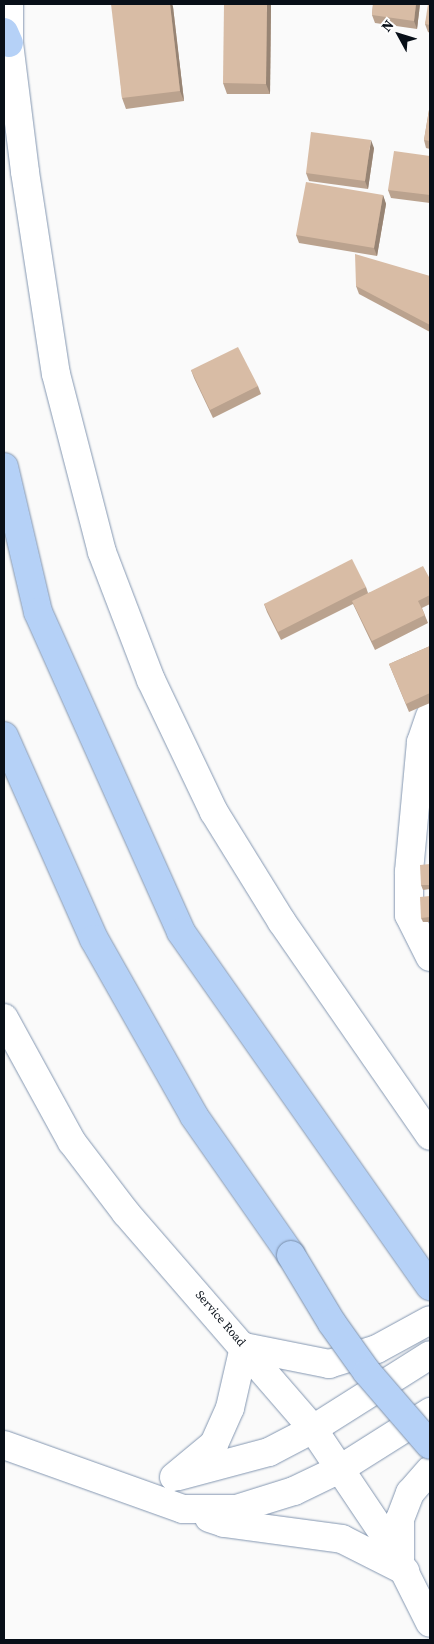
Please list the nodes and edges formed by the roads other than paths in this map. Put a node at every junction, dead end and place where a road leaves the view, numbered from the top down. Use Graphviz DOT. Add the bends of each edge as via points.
graph roads {
  1 [pos="9,4"];
  2 [pos="7,38"];
  3 [pos="4,467"];
  4 [pos="430,716"];
  5 [pos="4,736"];
  6 [pos="430,957"];
  7 [pos="4,1018"];
  8 [pos="430,1136"];
  9 [pos="430,1286"];
  10 [pos="430,1320"];
  11 [pos="244,1347"];
  12 [pos="430,1355"];
  13 [pos="430,1412"];
  14 [pos="314,1430"];
  15 [pos="4,1445"];
  16 [pos="430,1445"];
  17 [pos="340,1469"];
  18 [pos="430,1470"];
  19 [pos="174,1477"];
  20 [pos="127,1488"];
  21 [pos="183,1509"];
  22 [pos="403,1566"];
  23 [pos="430,1623"];
  1 -- 2 [label="street"];
  2 -- 8 [label="street" via="56,374 102,552 151,680 214,812 282,922"];
  3 -- 9 [label="highway" via="38,612 181,932"];
  4 -- 6 [label="street" via="420,751 409,872 409,915"];
  5 -- 16 [label="highway, bridge" via="94,939 194,1116 291,1255 332,1323 368,1372"];
  7 -- 11 [label="street, Service Road" via="72,1142 126,1213"];
  10 -- 11 [label="street" via="377,1349 329,1364"];
  11 -- 14 [label="street, Service Road"];
  11 -- 19 [label="street" via="230,1408 214,1444"];
  12 -- 14 [label="street"];
  13 -- 17 [label="street"];
  14 -- 17 [label="street, Service Road"];
  14 -- 19 [label="street" via="269,1452"];
  15 -- 20 [label="street"];
  17 -- 21 [label="street" via="294,1491 236,1509"];
  17 -- 22 [label="street, Service Road"];
  18 -- 22 [label="street" via="410,1493 400,1519"];
  19 -- 20 [label="street"];
  20 -- 21 [label="street"];
  21 -- 22 [label="street" via="224,1523 342,1540"];
  22 -- 23 [label="street, Service Road"];
}
